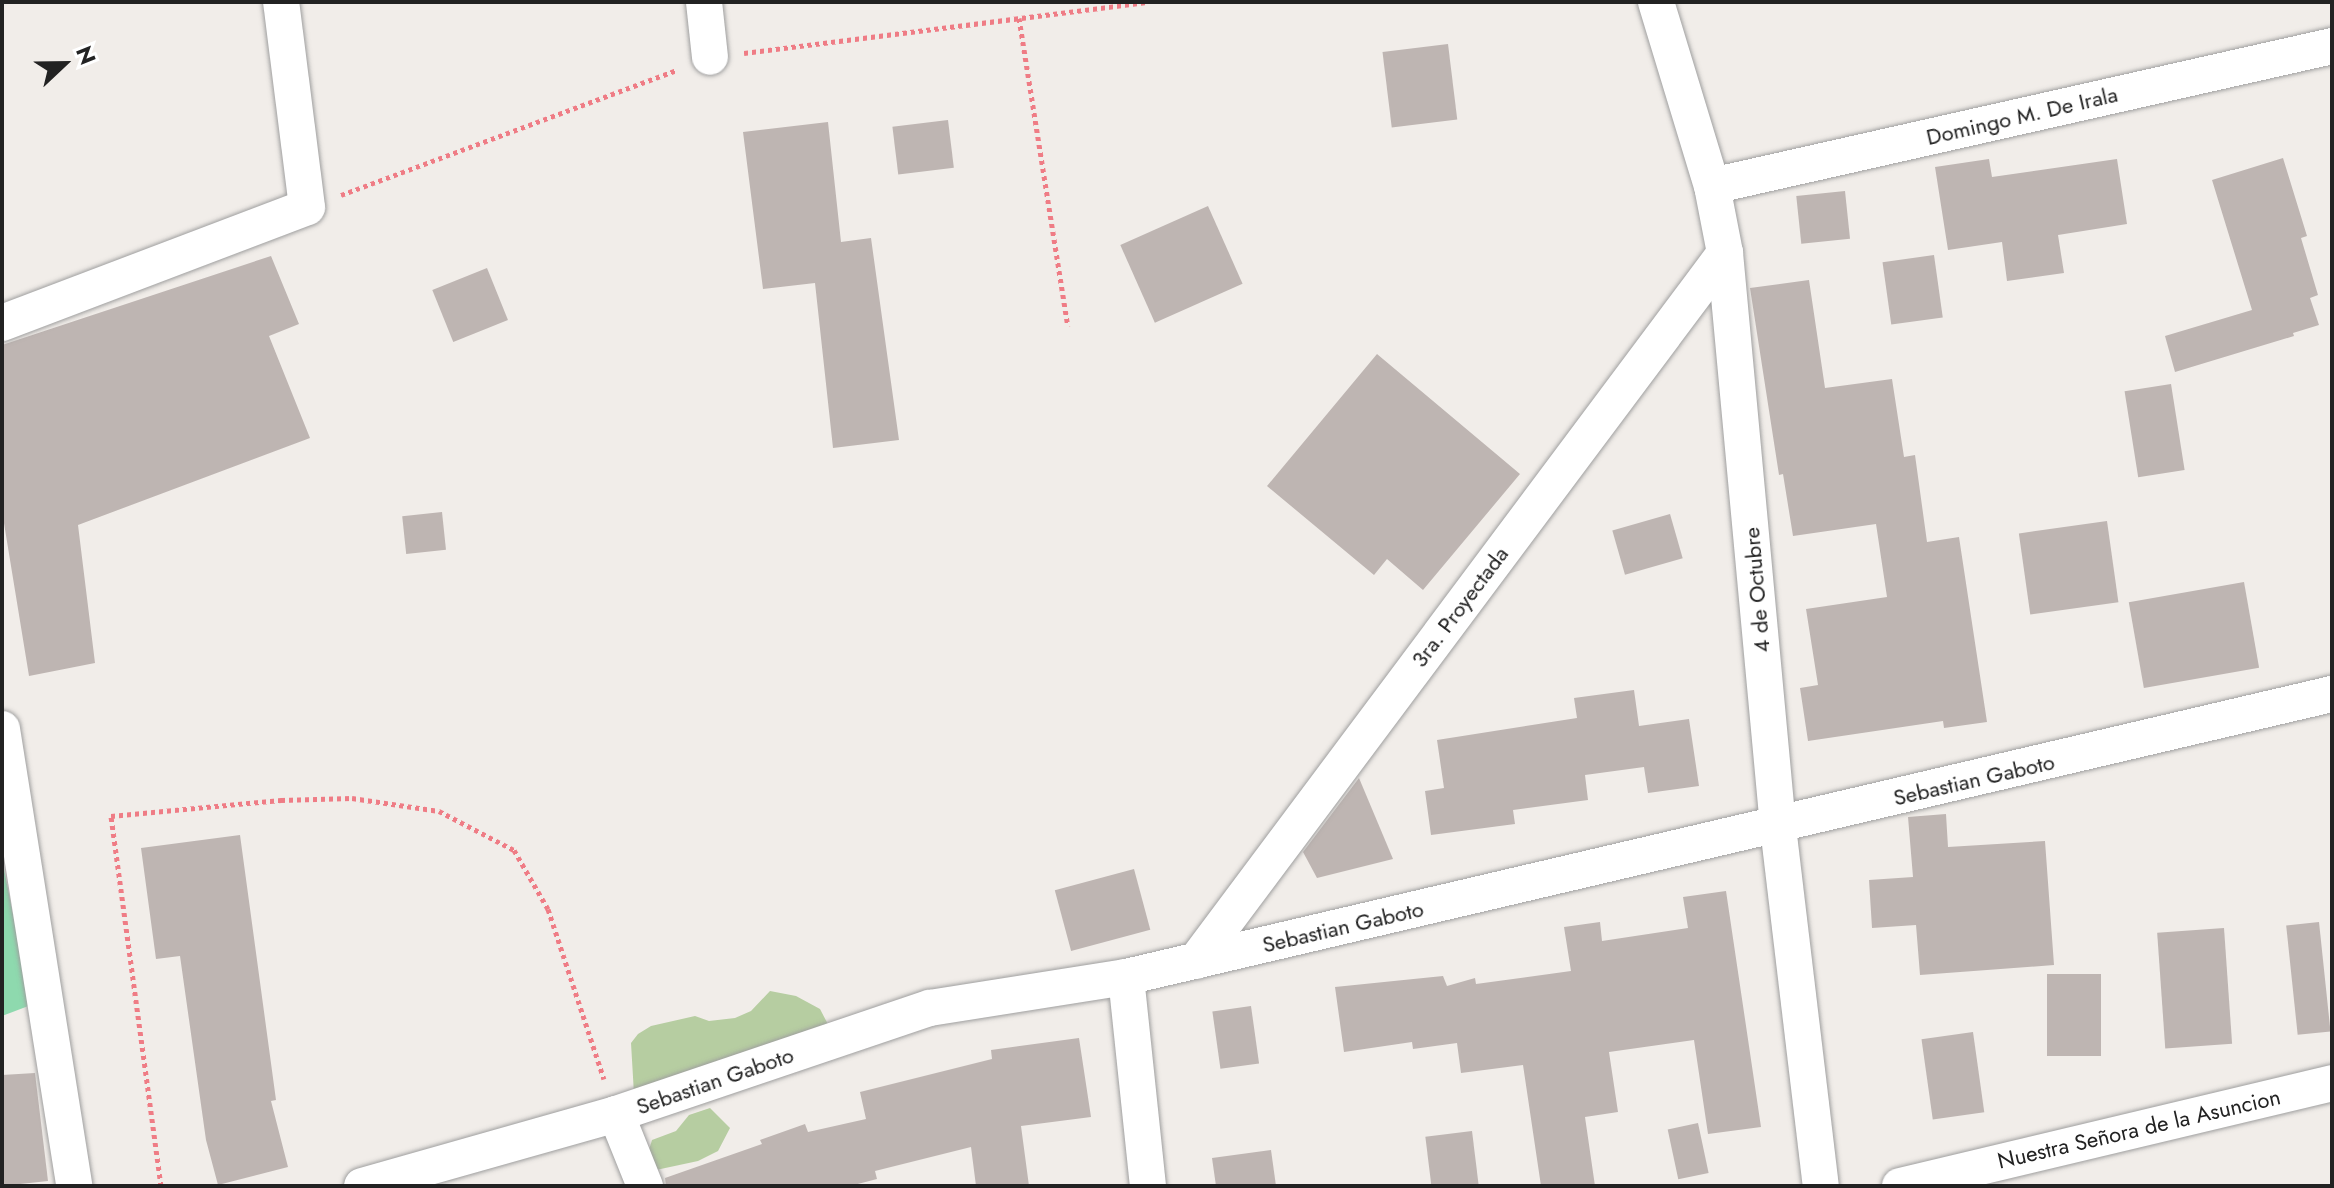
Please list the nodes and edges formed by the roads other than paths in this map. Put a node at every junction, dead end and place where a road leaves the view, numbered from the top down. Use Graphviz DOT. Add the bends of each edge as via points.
graph roads {
  1 [pos="281,2"];
  2 [pos="704,2"];
  3 [pos="1656,2"];
  4 [pos="2332,46"];
  5 [pos="710,57"];
  6 [pos="1712,186"];
  7 [pos="1725,253"];
  8 [pos="2,323"];
  9 [pos="2332,694"];
  10 [pos="2,729"];
  11 [pos="1778,827"];
  12 [pos="1196,961"];
  13 [pos="1126,977"];
  14 [pos="2332,1083"];
  15 [pos="616,1114"];
  16 [pos="74,1186"];
  17 [pos="362,1186"];
  18 [pos="645,1186"];
  19 [pos="1148,1186"];
  20 [pos="1821,1186"];
  21 [pos="1900,1186"];
  1 -- 8 [label="street" via="307,207"];
  2 -- 5 [label="street"];
  3 -- 6 [label="street, 4 de Octubre"];
  4 -- 6 [label="street, Domingo M. De Irala"];
  6 -- 7 [label="street, 4 de Octubre"];
  7 -- 11 [label="street, 4 de Octubre"];
  7 -- 12 [label="street, 3ra. Proyectada"];
  9 -- 11 [label="street, Sebastian Gaboto"];
  10 -- 16 [label="street"];
  11 -- 12 [label="street, Sebastian Gaboto"];
  11 -- 20 [label="street, 4 de Octubre"];
  12 -- 13 [label="street, Sebastian Gaboto"];
  13 -- 15 [label="street, Sebastian Gaboto" via="930,1008"];
  13 -- 19 [label="street"];
  14 -- 21 [label="street, Nuestra Señora de la Asuncion"];
  15 -- 17 [label="street, Sebastian Gaboto"];
  15 -- 18 [label="street"];
}
